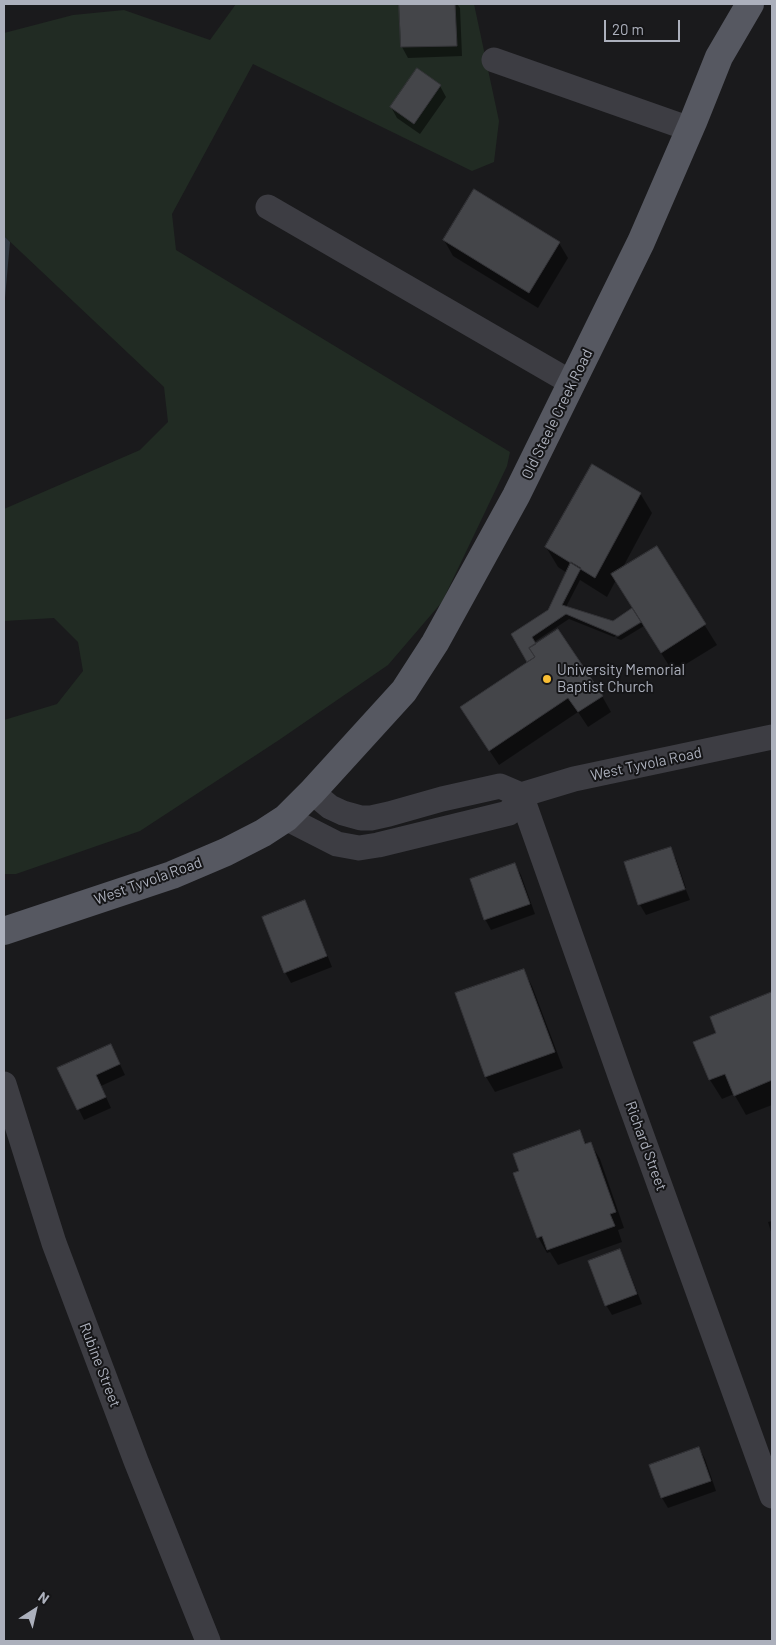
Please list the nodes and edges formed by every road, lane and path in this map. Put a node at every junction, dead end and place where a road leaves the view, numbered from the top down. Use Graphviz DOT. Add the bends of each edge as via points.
graph roads {
  1 [pos="750,4"];
  2 [pos="494,60"];
  3 [pos="690,129"];
  4 [pos="268,207"];
  5 [pos="572,383"];
  6 [pos="772,736"];
  7 [pos="312,792"];
  8 [pos="521,795"];
  9 [pos="286,818"];
  10 [pos="4,931"];
  11 [pos="4,1084"];
  12 [pos="772,1496"];
  13 [pos="208,1641"];
  1 -- 3 [label="main road, Old Steele Creek Road" via="719,57"];
  2 -- 3 [label="street"];
  3 -- 5 [label="main road, Old Steele Creek Road"];
  4 -- 5 [label="street"];
  5 -- 7 [label="main road, Old Steele Creek Road" via="516,496 435,643 404,691"];
  6 -- 8 [label="street, West Tyvola Road" via="574,779"];
  7 -- 8 [label="street" via="330,807 361,818 500,786"];
  7 -- 9 [label="main road, West Tyvola Road"];
  8 -- 9 [label="street" via="509,813 359,848 337,844"];
  8 -- 12 [label="street, Richard Street"];
  9 -- 10 [label="main road, West Tyvola Road" via="226,852 172,875"];
  11 -- 13 [label="street, Rubine Street" via="54,1243"];
}
